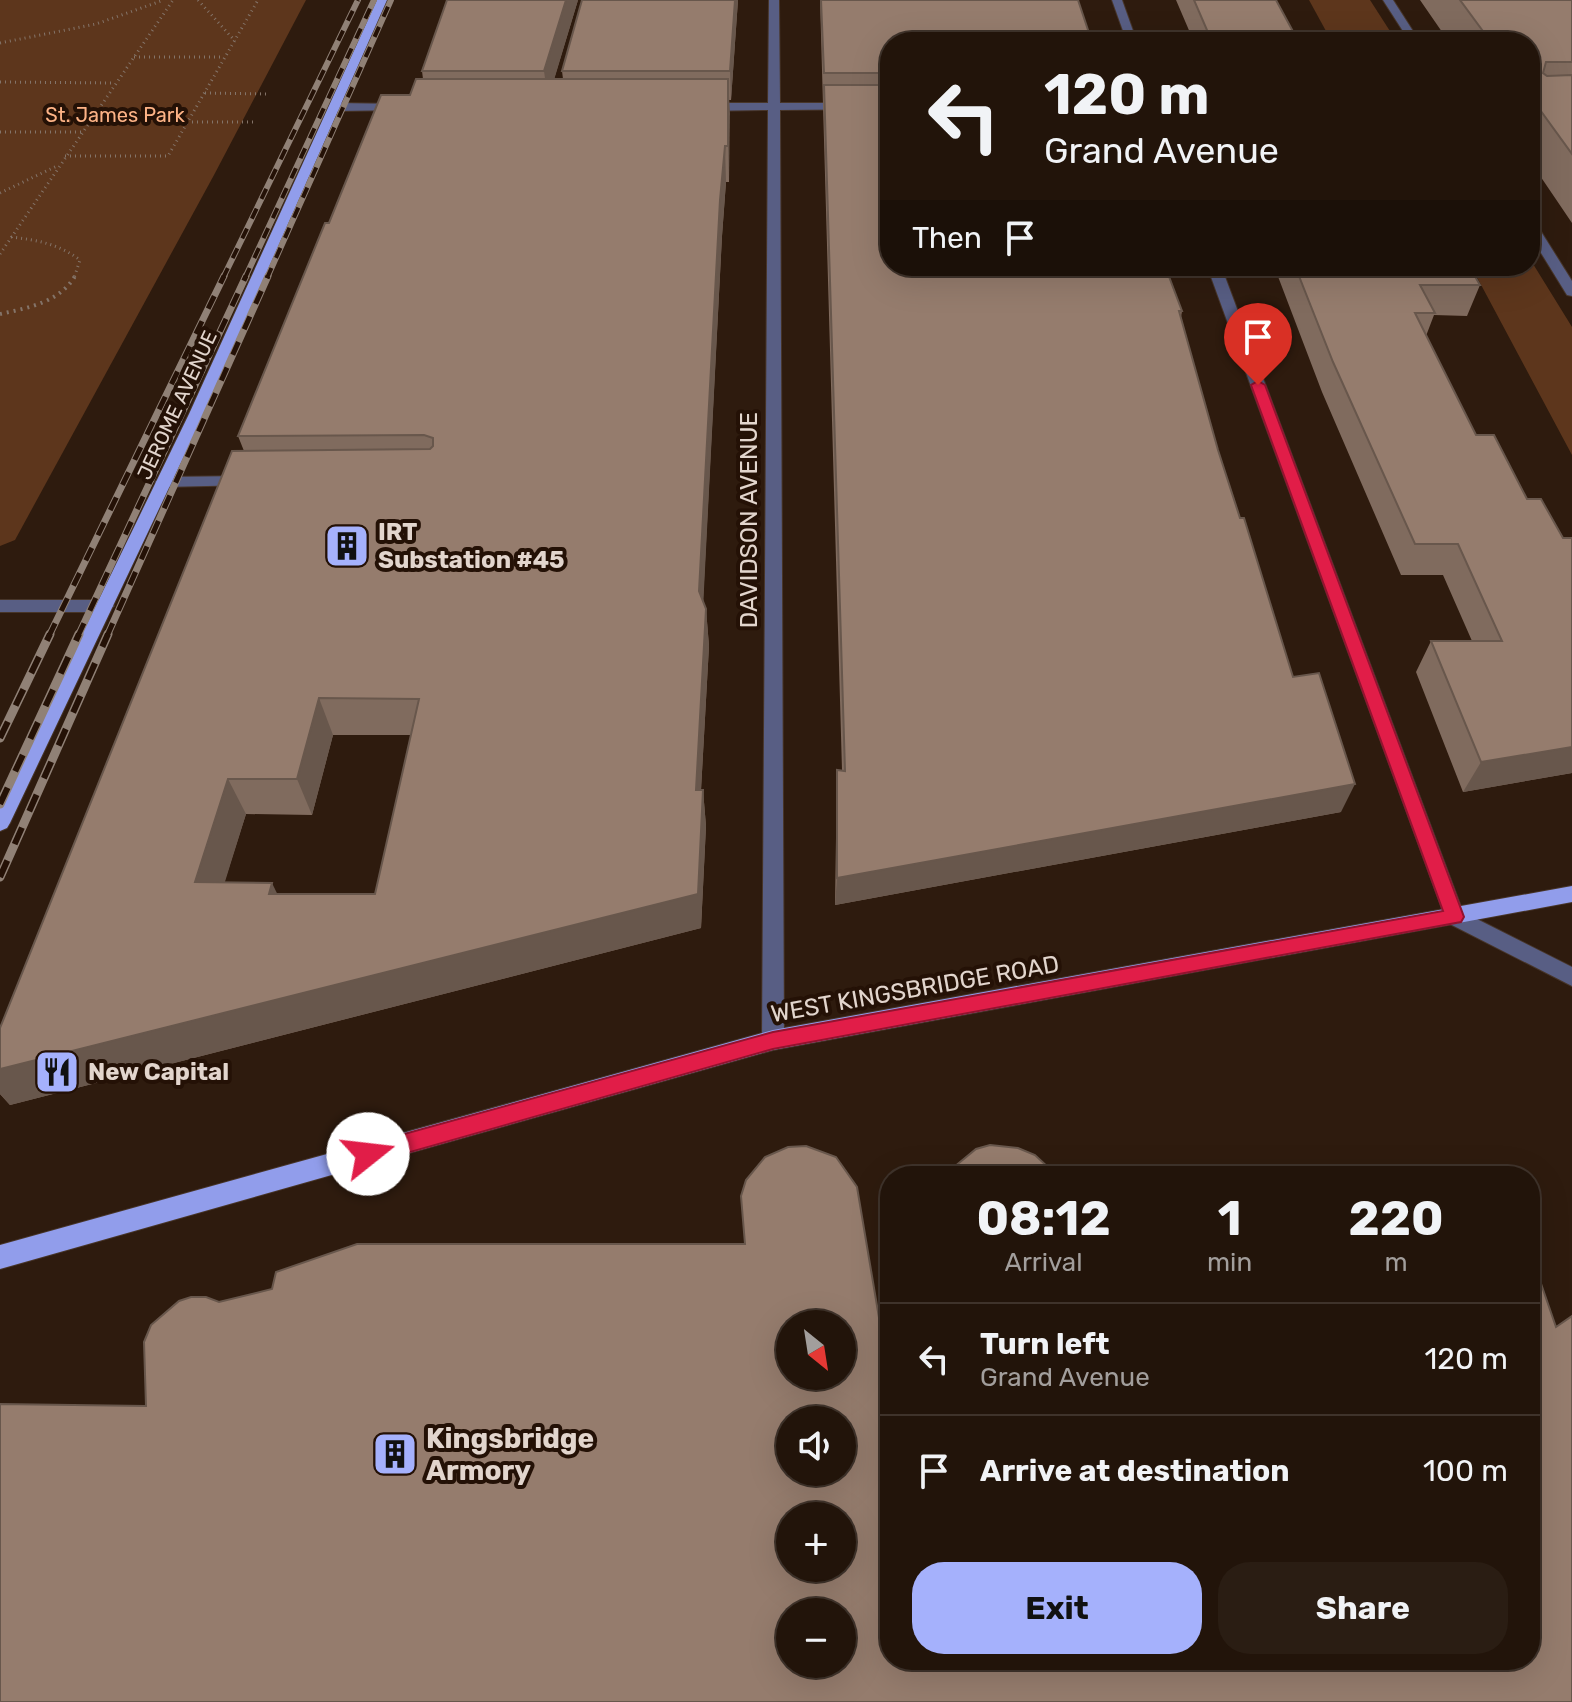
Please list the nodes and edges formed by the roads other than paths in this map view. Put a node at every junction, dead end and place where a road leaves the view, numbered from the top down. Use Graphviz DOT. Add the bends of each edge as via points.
graph roads {
  1 [pos="382,0"];
  2 [pos="774,0"];
  3 [pos="1117,0"];
  4 [pos="1388,0"];
  5 [pos="1128,32"];
  6 [pos="1409,32"];
  7 [pos="880,106"];
  8 [pos="337,107"];
  9 [pos="689,107"];
  10 [pos="773,107"];
  11 [pos="421,108"];
  12 [pos="1540,241"];
  13 [pos="1218,276"];
  14 [pos="1572,292"];
  15 [pos="268,481"];
  16 [pos="163,482"];
  17 [pos="0,606"];
  18 [pos="105,606"];
  19 [pos="0,823"];
  20 [pos="1572,894"];
  21 [pos="1455,917"];
  22 [pos="1572,977"];
  23 [pos="773,1040"];
  24 [pos="0,1257"];
  1 -- 8 [label="main road, JEROME AVENUE"];
  2 -- 10 [label="street, DAVIDSON AVENUE"];
  3 -- 5 [label="street"];
  4 -- 6 [label="street"];
  7 -- 10 [label="street"];
  8 -- 11 [label="street"];
  8 -- 16 [label="main road, JEROME AVENUE"];
  9 -- 10 [label="street"];
  10 -- 23 [label="street, DAVIDSON AVENUE"];
  12 -- 14 [label="street"];
  13 -- 21 [label="street"];
  15 -- 16 [label="street"];
  16 -- 18 [label="main road, JEROME AVENUE"];
  17 -- 18 [label="street"];
  18 -- 19 [label="main road, JEROME AVENUE"];
  20 -- 21 [label="main road, WEST KINGSBRIDGE ROAD"];
  21 -- 22 [label="street"];
  21 -- 23 [label="main road, WEST KINGSBRIDGE ROAD"];
  23 -- 24 [label="main road, WEST KINGSBRIDGE ROAD"];
}
